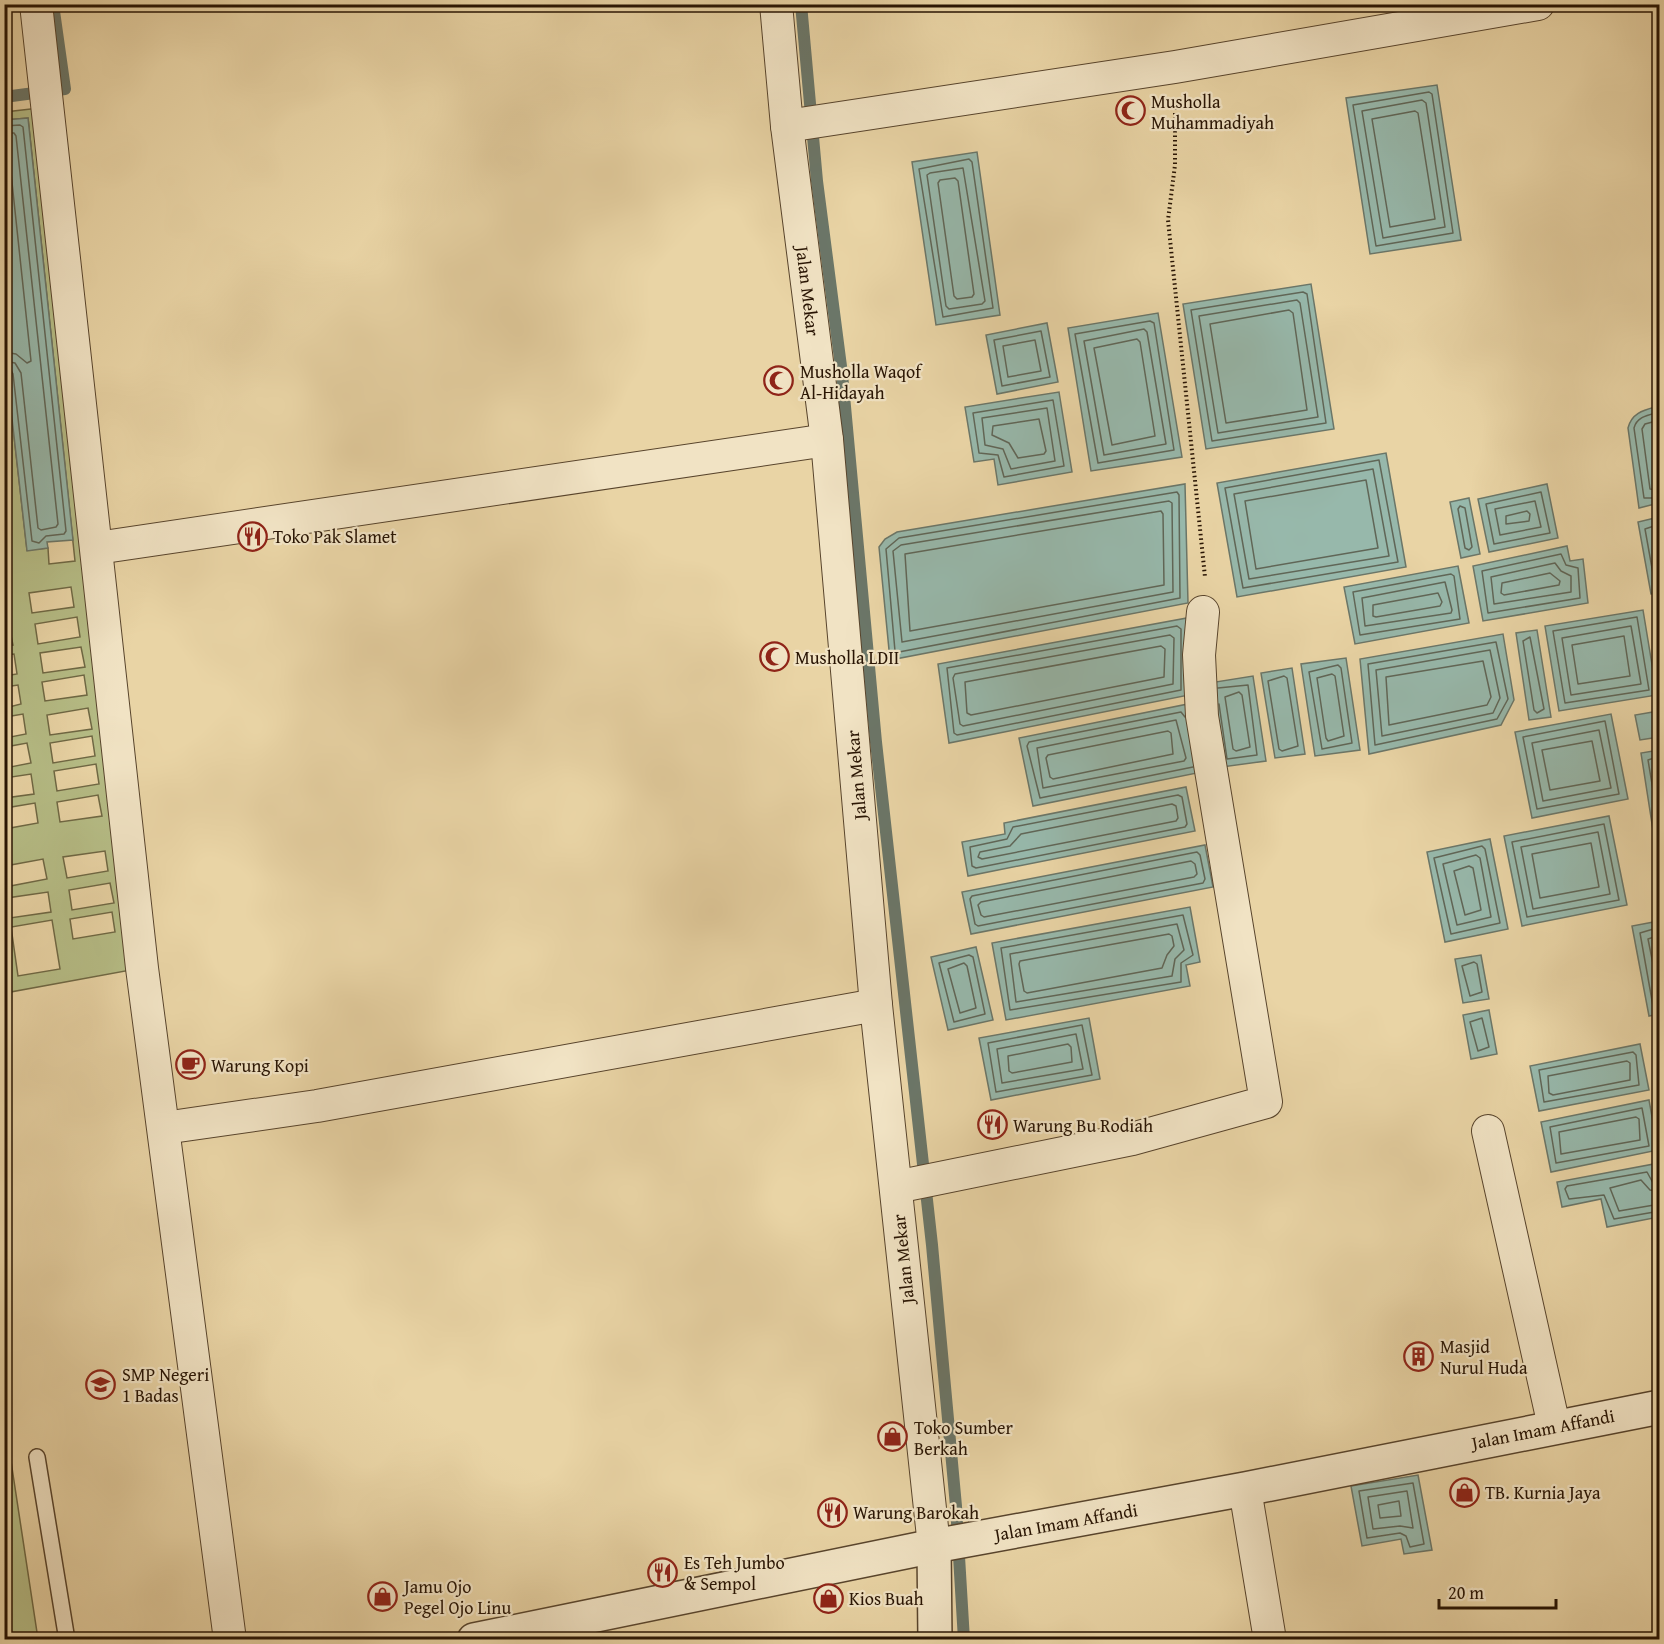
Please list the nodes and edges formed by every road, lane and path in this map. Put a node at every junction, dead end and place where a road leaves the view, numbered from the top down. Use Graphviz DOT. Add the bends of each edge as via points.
graph roads {
  1 [pos="36,4"];
  2 [pos="776,4"];
  3 [pos="1538,4"];
  4 [pos="1175,67"];
  5 [pos="807,123"];
  6 [pos="827,440"];
  7 [pos="96,548"];
  8 [pos="1203,612"];
  9 [pos="876,1005"];
  10 [pos="164,1128"];
  11 [pos="1488,1131"];
  12 [pos="904,1185"];
  13 [pos="1659,1407"];
  14 [pos="1554,1426"];
  15 [pos="37,1457"];
  16 [pos="1245,1489"];
  17 [pos="942,1544"];
  18 [pos="67,1640"];
  19 [pos="230,1640"];
  20 [pos="474,1640"];
  21 [pos="935,1640"];
  22 [pos="1270,1640"];
  1 -- 7 [label="street"];
  2 -- 5 [label="street, Jalan Mekar"];
  3 -- 4 [label="street"];
  4 -- 5 [label="street"];
  4 -- 8 [label="path" via="1175,165 1168,220 1196,476 1205,577"];
  5 -- 6 [label="street, Jalan Mekar"];
  6 -- 7 [label="street"];
  6 -- 9 [label="street, Jalan Mekar"];
  7 -- 10 [label="street" via="142,968"];
  8 -- 12 [label="street" via="1199,655 1202,716 1266,1102 1132,1139"];
  9 -- 10 [label="street" via="317,1106"];
  9 -- 12 [label="street, Jalan Mekar"];
  10 -- 19 [label="street"];
  11 -- 14 [label="street"];
  12 -- 17 [label="street, Jalan Mekar"];
  13 -- 14 [label="street, Jalan Imam Affandi"];
  14 -- 16 [label="street, Jalan Imam Affandi"];
  15 -- 18 [label="lane"];
  16 -- 17 [label="street, Jalan Imam Affandi"];
  16 -- 22 [label="street"];
  17 -- 20 [label="street, Jalan Imam Affandi"];
  17 -- 21 [label="street"];
}
